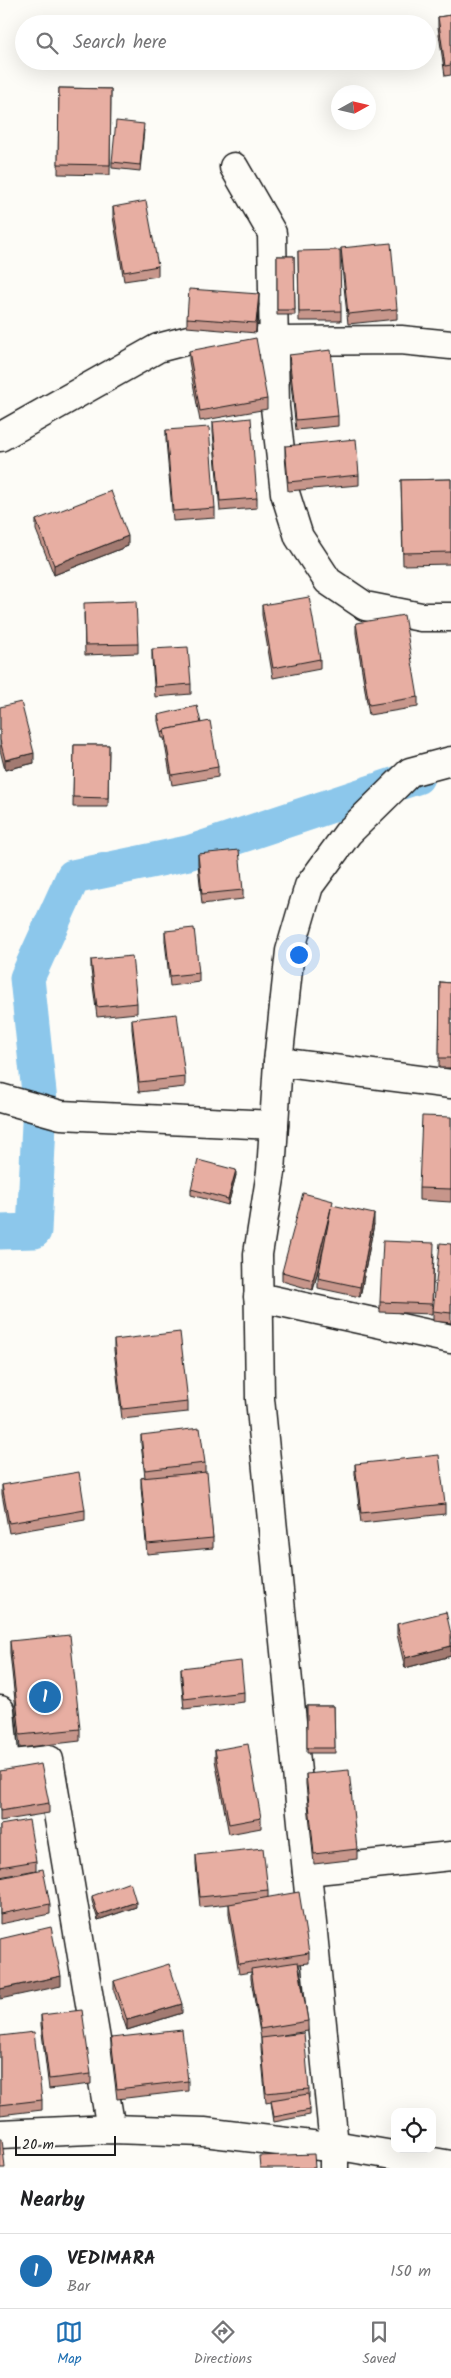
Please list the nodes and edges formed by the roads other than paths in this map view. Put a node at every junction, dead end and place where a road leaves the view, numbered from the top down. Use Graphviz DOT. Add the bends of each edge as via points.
graph roads {
  1 [pos="234,167"];
  2 [pos="275,340"];
  3 [pos="451,344"];
  4 [pos="0,437"];
  5 [pos="451,617"];
  6 [pos="451,761"];
  7 [pos="278,1062"];
  8 [pos="451,1084"];
  9 [pos="0,1098"];
  10 [pos="274,1125"];
  11 [pos="258,1297"];
  12 [pos="451,1339"];
  13 [pos="0,1710"];
  14 [pos="451,1856"];
  15 [pos="307,1871"];
  16 [pos="111,2129"];
  17 [pos="0,2134"];
  18 [pos="334,2157"];
  19 [pos="451,2164"];
  1 -- 2 [label="street" via="272,234"];
  2 -- 3 [label="street" via="401,340"];
  2 -- 4 [label="street" via="200,337 158,348"];
  2 -- 5 [label="street" via="276,407 285,492 299,537 328,581 365,606 421,617"];
  6 -- 7 [label="street" via="410,772 348,833 309,886 290,951"];
  7 -- 8 [label="street"];
  7 -- 10 [label="street"];
  9 -- 10 [label="street" via="61,1115"];
  10 -- 11 [label="street" via="271,1172 258,1254"];
  11 -- 12 [label="street"];
  11 -- 15 [label="street" via="260,1399"];
  13 -- 16 [label="street" via="6,1765 49,1760"];
  14 -- 15 [label="street"];
  15 -- 18 [label="street"];
  16 -- 17 [label="street"];
  16 -- 18 [label="street" via="204,2132 320,2146"];
  18 -- 19 [label="street"];
}
